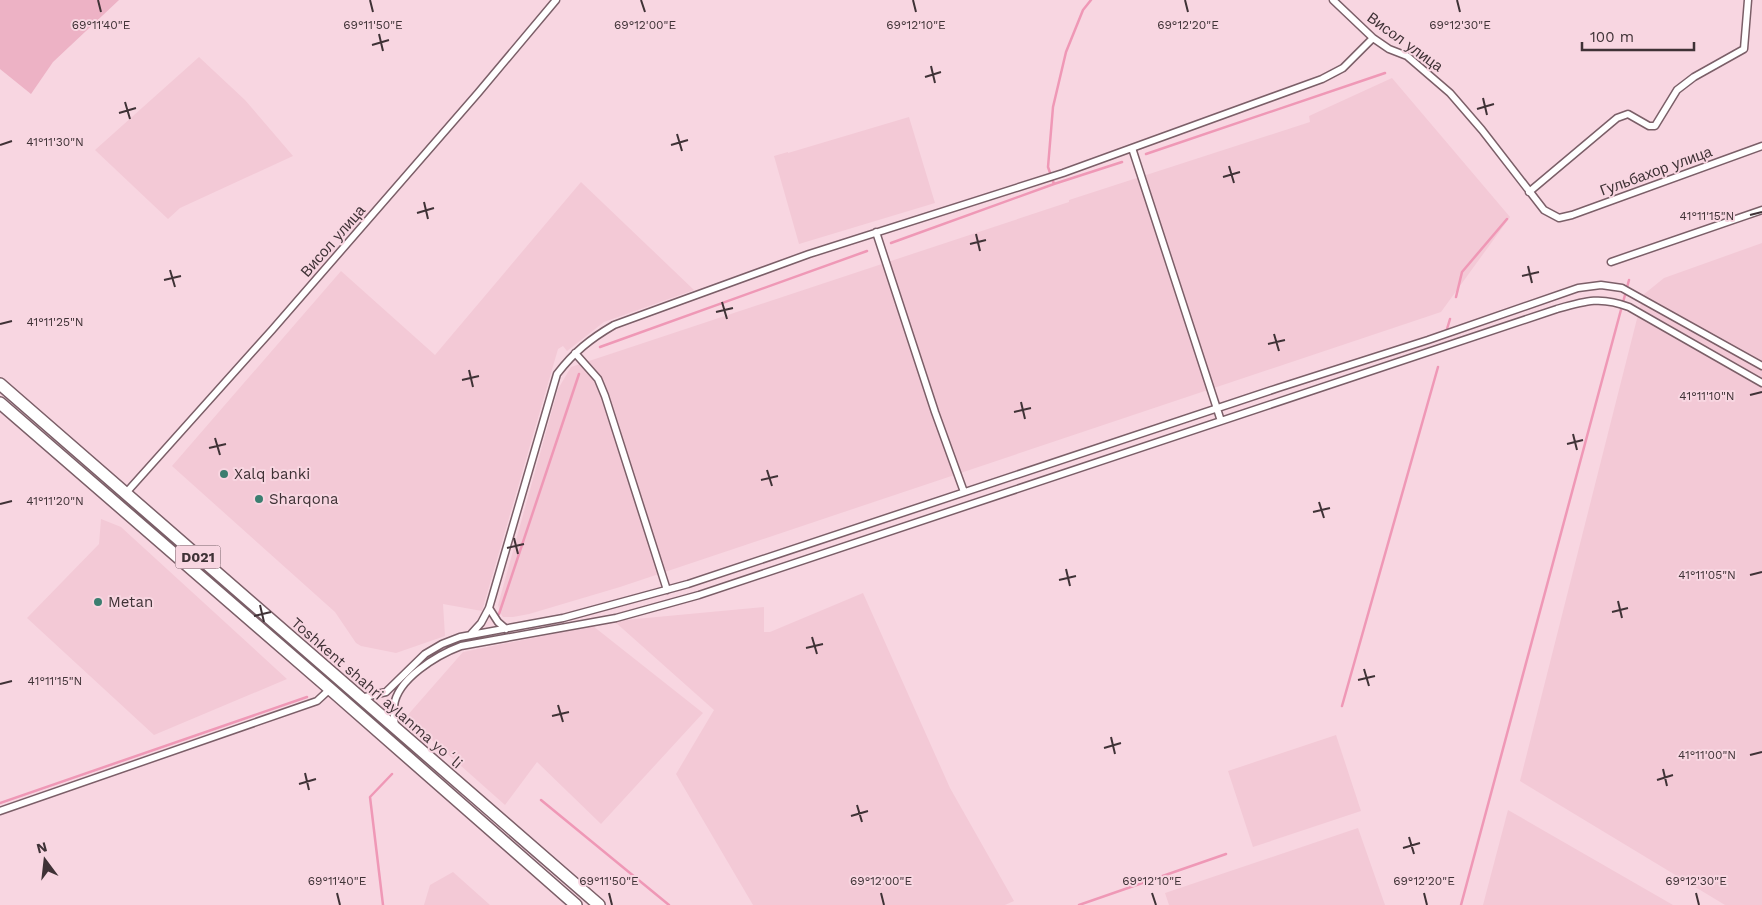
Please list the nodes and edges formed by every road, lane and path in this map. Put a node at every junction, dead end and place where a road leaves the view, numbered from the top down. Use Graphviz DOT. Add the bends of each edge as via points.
graph roads {
  1 [pos="556,0"];
  2 [pos="1333,0"];
  3 [pos="1748,0"];
  4 [pos="1373,38"];
  5 [pos="1762,146"];
  6 [pos="1132,148"];
  7 [pos="1529,192"];
  8 [pos="1762,210"];
  9 [pos="1559,218"];
  10 [pos="876,232"];
  11 [pos="1611,262"];
  12 [pos="1583,287"];
  13 [pos="1586,301"];
  14 [pos="576,353"];
  15 [pos="1762,366"];
  16 [pos="1762,382"];
  17 [pos="0,384"];
  18 [pos="0,403"];
  19 [pos="1217,408"];
  20 [pos="1221,421"];
  21 [pos="964,492"];
  22 [pos="125,494"];
  23 [pos="858,528"];
  24 [pos="861,541"];
  25 [pos="667,590"];
  26 [pos="489,608"];
  27 [pos="506,629"];
  28 [pos="471,634"];
  29 [pos="330,688"];
  30 [pos="360,699"];
  31 [pos="396,730"];
  32 [pos="0,811"];
  33 [pos="575,884"];
  34 [pos="565,896"];
  35 [pos="576,905"];
  36 [pos="599,905"];
  1 -- 22 [label="street, Висол улица" via="292,308"];
  2 -- 4 [label="street, Висол улица"];
  3 -- 7 [label="street" via="1744,49 1677,90 1655,126 1628,114 1617,118"];
  4 -- 6 [label="street" via="1333,74"];
  4 -- 7 [label="street, Висол улица" via="1406,56 1450,93"];
  5 -- 9 [label="street, Гульбахор улица"];
  6 -- 10 [label="street" via="1052,177"];
  6 -- 19 [label="street"];
  7 -- 9 [label="street, Висол улица" via="1544,210"];
  8 -- 11 [label="street"];
  10 -- 14 [label="street" via="614,325 592,338"];
  10 -- 21 [label="street"];
  12 -- 13 [label="street"];
  12 -- 15 [label="street" via="1622,288"];
  12 -- 19 [label="street"];
  13 -- 16 [label="street" via="1600,299 1629,307"];
  13 -- 20 [label="street"];
  14 -- 25 [label="street" via="598,380 605,396"];
  14 -- 26 [label="street" via="558,374"];
  17 -- 22 [label="highway, Toshkent shahri aylanma yoʻli / D021"];
  18 -- 29 [label="highway, Toshkent shahri aylanma yoʻli / D021"];
  19 -- 20 [label="street"];
  19 -- 21 [label="street"];
  20 -- 24 [label="street"];
  21 -- 23 [label="street"];
  22 -- 30 [label="highway, Toshkent shahri aylanma yoʻli / D021"];
  23 -- 24 [label="street"];
  23 -- 25 [label="street"];
  24 -- 31 [label="street" via="658,607 450,650 417,672 400,690 394,707"];
  25 -- 27 [label="street" via="593,611"];
  26 -- 27 [label="street"];
  26 -- 28 [label="street"];
  27 -- 28 [label="street"];
  28 -- 30 [label="street" via="450,640 425,654 386,692"];
  29 -- 32 [label="street" via="317,701"];
  29 -- 34 [label="highway, Toshkent shahri aylanma yoʻli / D021"];
  30 -- 31 [label="highway, Toshkent shahri aylanma yoʻli / D021"];
  31 -- 33 [label="highway, Toshkent shahri aylanma yoʻli / D021"];
  33 -- 34 [label="highway" via="573,892"];
  33 -- 36 [label="highway, Toshkent shahri aylanma yoʻli / D021"];
  34 -- 35 [label="highway, Toshkent shahri aylanma yoʻli / D021"];
}
